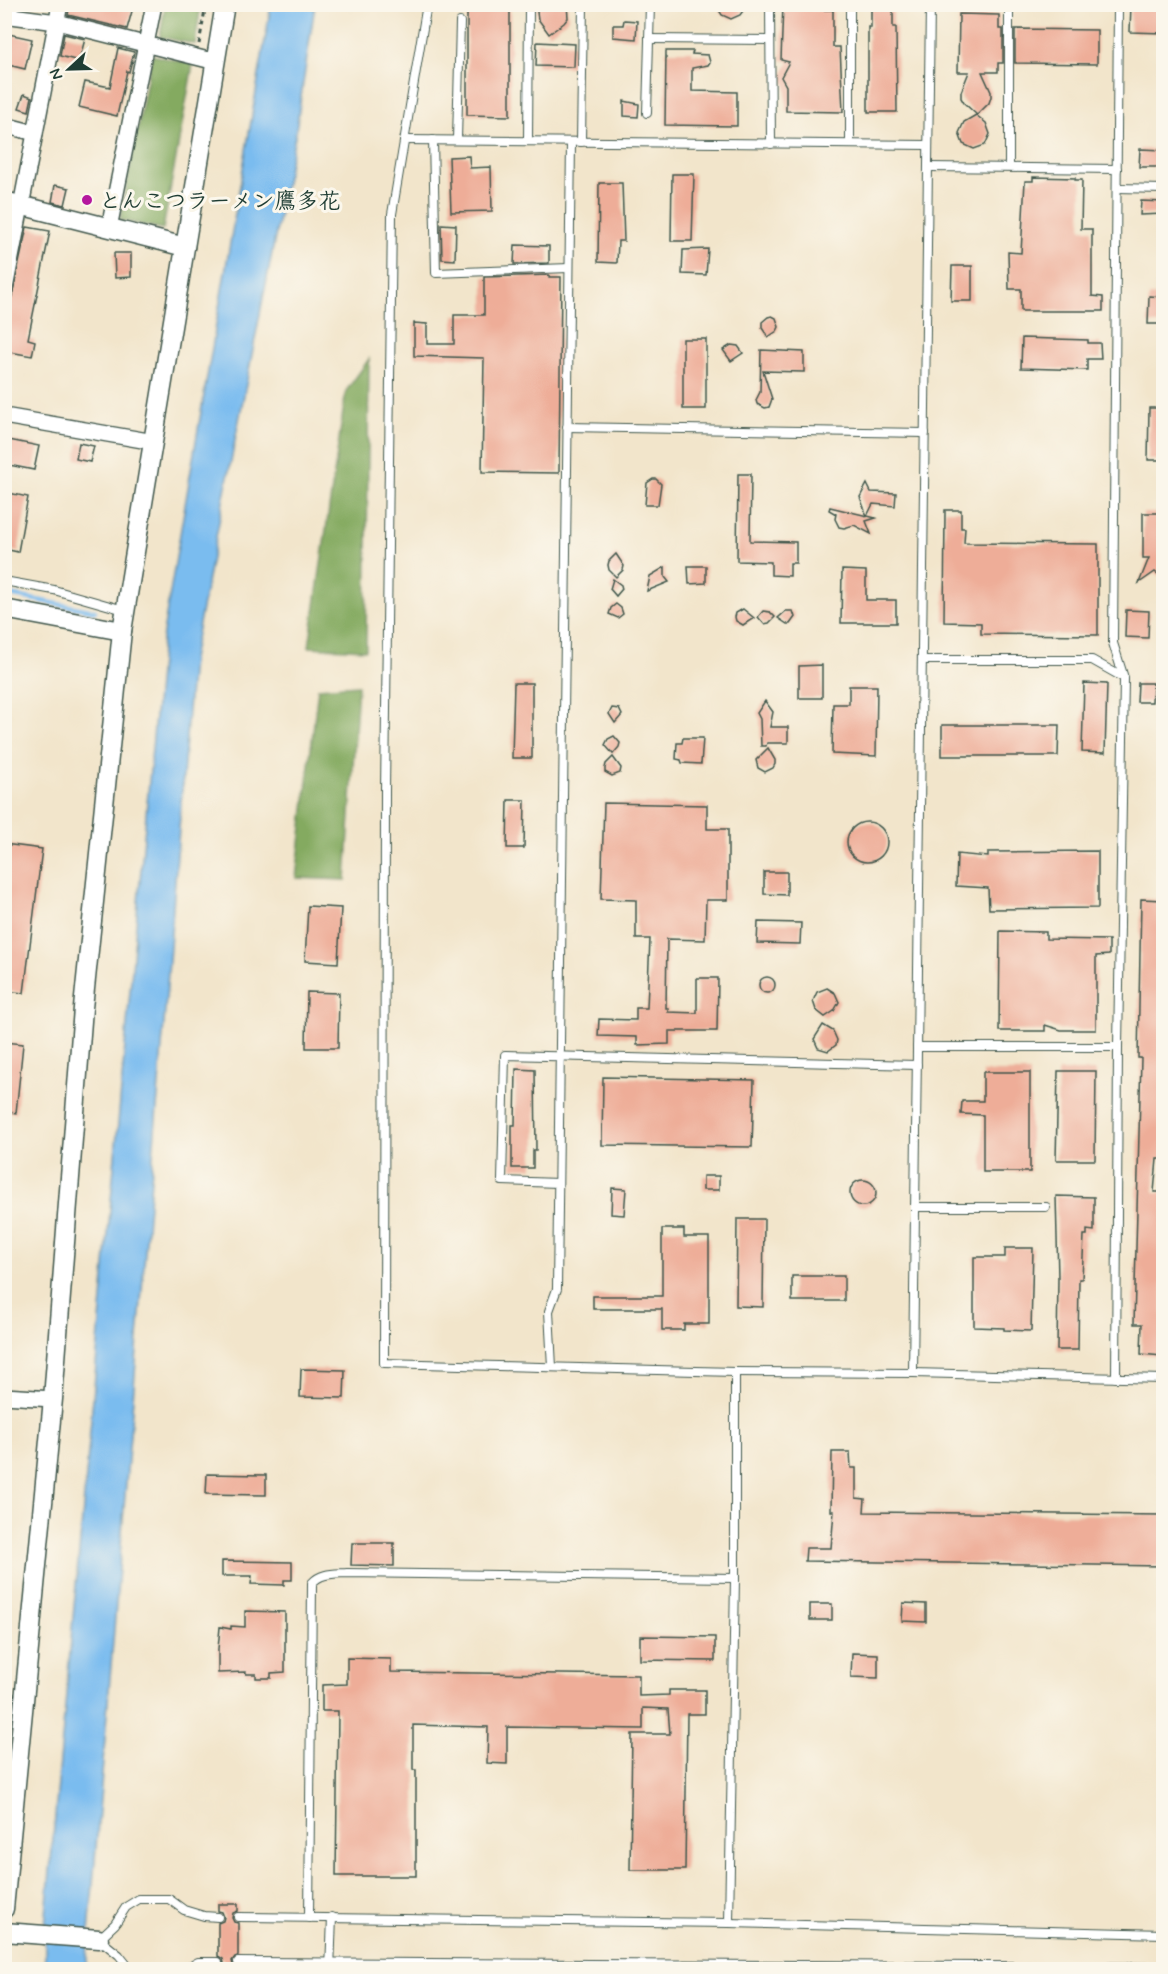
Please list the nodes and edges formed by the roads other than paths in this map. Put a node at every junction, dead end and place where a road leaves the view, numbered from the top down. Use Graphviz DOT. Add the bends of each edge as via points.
graph roads {
  1 [pos="60,4"];
  2 [pos="154,4"];
  3 [pos="225,4"];
  4 [pos="427,4"];
  5 [pos="529,4"];
  6 [pos="583,4"];
  7 [pos="650,4"];
  8 [pos="770,4"];
  9 [pos="850,4"];
  10 [pos="930,4"];
  11 [pos="1009,4"];
  12 [pos="1118,4"];
  13 [pos="4,15"];
  14 [pos="57,22"];
  15 [pos="460,22"];
  16 [pos="649,39"];
  17 [pos="770,40"];
  18 [pos="146,45"];
  19 [pos="216,62"];
  20 [pos="647,113"];
  21 [pos="4,125"];
  22 [pos="34,133"];
  23 [pos="404,140"];
  24 [pos="433,140"];
  25 [pos="457,140"];
  26 [pos="528,141"];
  27 [pos="571,142"];
  28 [pos="581,142"];
  29 [pos="771,144"];
  30 [pos="850,144"];
  31 [pos="928,145"];
  32 [pos="1009,166"];
  33 [pos="928,167"];
  34 [pos="1117,169"];
  35 [pos="1117,188"];
  36 [pos="1164,189"];
  37 [pos="13,203"];
  38 [pos="109,228"];
  39 [pos="185,247"];
  40 [pos="569,268"];
  41 [pos="4,294"];
  42 [pos="4,416"];
  43 [pos="567,427"];
  44 [pos="925,433"];
  45 [pos="154,442"];
  46 [pos="4,581"];
  47 [pos="4,609"];
  48 [pos="125,611"];
  49 [pos="122,631"];
  50 [pos="922,660"];
  51 [pos="1124,678"];
  52 [pos="917,1047"];
  53 [pos="1118,1047"];
  54 [pos="560,1055"];
  55 [pos="916,1065"];
  56 [pos="558,1183"];
  57 [pos="915,1207"];
  58 [pos="1046,1207"];
  59 [pos="552,1367"];
  60 [pos="735,1372"];
  61 [pos="913,1373"];
  62 [pos="1116,1378"];
  63 [pos="1164,1379"];
  64 [pos="4,1396"];
  65 [pos="53,1399"];
  66 [pos="735,1578"];
  67 [pos="4,1909"];
  68 [pos="218,1917"];
  69 [pos="238,1917"];
  70 [pos="332,1917"];
  71 [pos="309,1918"];
  72 [pos="729,1923"];
  73 [pos="4,1932"];
  74 [pos="1164,1934"];
  75 [pos="99,1939"];
  76 [pos="218,1962"];
  77 [pos="238,1962"];
  78 [pos="330,1966"];
  79 [pos="1164,1966"];
  80 [pos="131,1970"];
  81 [pos="184,1970"];
  1 -- 14 [label="street"];
  2 -- 18 [label="street"];
  3 -- 19 [label="street"];
  4 -- 23 [label="lane"];
  5 -- 26 [label="lane"];
  6 -- 28 [label="lane"];
  7 -- 16 [label="lane"];
  8 -- 17 [label="lane"];
  9 -- 30 [label="lane"];
  10 -- 31 [label="lane"];
  11 -- 32 [label="lane"];
  12 -- 34 [label="lane"];
  13 -- 14 [label="street"];
  14 -- 18 [label="street"];
  14 -- 22 [label="street"];
  15 -- 25 [label="lane"];
  16 -- 17 [label="lane"];
  16 -- 20 [label="lane"];
  17 -- 29 [label="lane"];
  18 -- 19 [label="street"];
  18 -- 38 [label="street"];
  19 -- 39 [label="street"];
  21 -- 22 [label="street"];
  22 -- 37 [label="street"];
  23 -- 24 [label="lane"];
  23 -- 59 [label="lane" via="392,214 384,1363"];
  24 -- 25 [label="lane"];
  24 -- 40 [label="lane" via="436,273"];
  25 -- 26 [label="lane"];
  26 -- 27 [label="lane"];
  27 -- 28 [label="lane"];
  27 -- 40 [label="lane"];
  28 -- 29 [label="lane"];
  29 -- 30 [label="lane"];
  30 -- 31 [label="lane"];
  31 -- 33 [label="lane"];
  32 -- 33 [label="lane"];
  32 -- 34 [label="lane"];
  33 -- 44 [label="lane"];
  34 -- 35 [label="lane"];
  35 -- 36 [label="lane"];
  35 -- 51 [label="lane" via="1113,643"];
  37 -- 38 [label="street"];
  37 -- 41 [label="street"];
  38 -- 39 [label="street"];
  39 -- 45 [label="street"];
  40 -- 43 [label="lane"];
  42 -- 45 [label="street"];
  43 -- 44 [label="lane"];
  43 -- 54 [label="lane"];
  44 -- 50 [label="lane"];
  45 -- 48 [label="street"];
  46 -- 48 [label="lane" via="54,590"];
  47 -- 49 [label="street"];
  48 -- 49 [label="street"];
  49 -- 65 [label="street" via="83,1008"];
  50 -- 51 [label="lane" via="1092,660"];
  50 -- 52 [label="lane"];
  51 -- 53 [label="lane"];
  52 -- 53 [label="lane"];
  52 -- 55 [label="lane"];
  53 -- 62 [label="lane"];
  54 -- 55 [label="lane"];
  54 -- 56 [label="lane"];
  54 -- 56 [label="lane" via="505,1055 502,1181"];
  55 -- 57 [label="lane"];
  56 -- 59 [label="lane" via="557,1289 549,1311"];
  57 -- 58 [label="lane"];
  57 -- 61 [label="lane"];
  59 -- 60 [label="lane"];
  60 -- 61 [label="lane"];
  60 -- 66 [label="lane"];
  61 -- 62 [label="lane"];
  62 -- 63 [label="lane"];
  64 -- 65 [label="street"];
  65 -- 67 [label="street"];
  66 -- 71 [label="lane" via="347,1573 316,1578 312,1583"];
  66 -- 72 [label="lane"];
  68 -- 75 [label="lane" via="184,1910 168,1899 139,1899 126,1907"];
  69 -- 71 [label="lane"];
  70 -- 71 [label="lane"];
  70 -- 72 [label="lane"];
  70 -- 78 [label="lane"];
  72 -- 74 [label="lane"];
  73 -- 75 [label="street"];
  75 -- 80 [label="lane"];
  76 -- 81 [label="lane" via="198,1962"];
  77 -- 78 [label="lane"];
  78 -- 79 [label="lane"];
}
